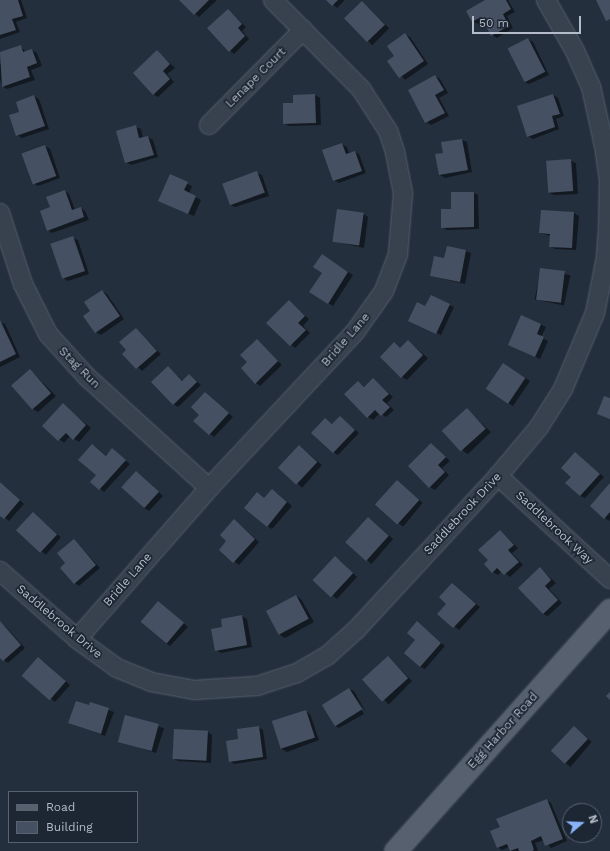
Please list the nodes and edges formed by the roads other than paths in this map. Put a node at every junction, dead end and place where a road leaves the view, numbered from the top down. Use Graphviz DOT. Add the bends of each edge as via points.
graph roads {
  1 [pos="273,0"];
  2 [pos="546,0"];
  3 [pos="303,30"];
  4 [pos="209,125"];
  5 [pos="609,180"];
  6 [pos="0,213"];
  7 [pos="498,476"];
  8 [pos="209,488"];
  9 [pos="0,571"];
  10 [pos="610,579"];
  11 [pos="610,611"];
  12 [pos="77,639"];
  13 [pos="396,851"];
  1 -- 3 [label="street, Bridle Lane"];
  2 -- 5 [label="street, Saddlebrook Drive" via="575,51 591,87 601,126"];
  3 -- 4 [label="street, Lenape Court"];
  3 -- 8 [label="street, Bridle Lane" via="361,89 388,131 403,193 398,254 384,291 355,332"];
  5 -- 7 [label="street, Saddlebrook Drive" via="606,258 595,313 552,407"];
  6 -- 8 [label="street, Stag Run" via="23,284 48,334 87,378"];
  7 -- 10 [label="street, Saddlebrook Way"];
  7 -- 12 [label="street, Saddlebrook Drive" via="343,644 297,673 257,686 194,690 151,682 126,672 98,656"];
  8 -- 12 [label="street, Bridle Lane"];
  9 -- 12 [label="street, Saddlebrook Drive"];
  11 -- 13 [label="main road, Egg Harbor Road"];
}
